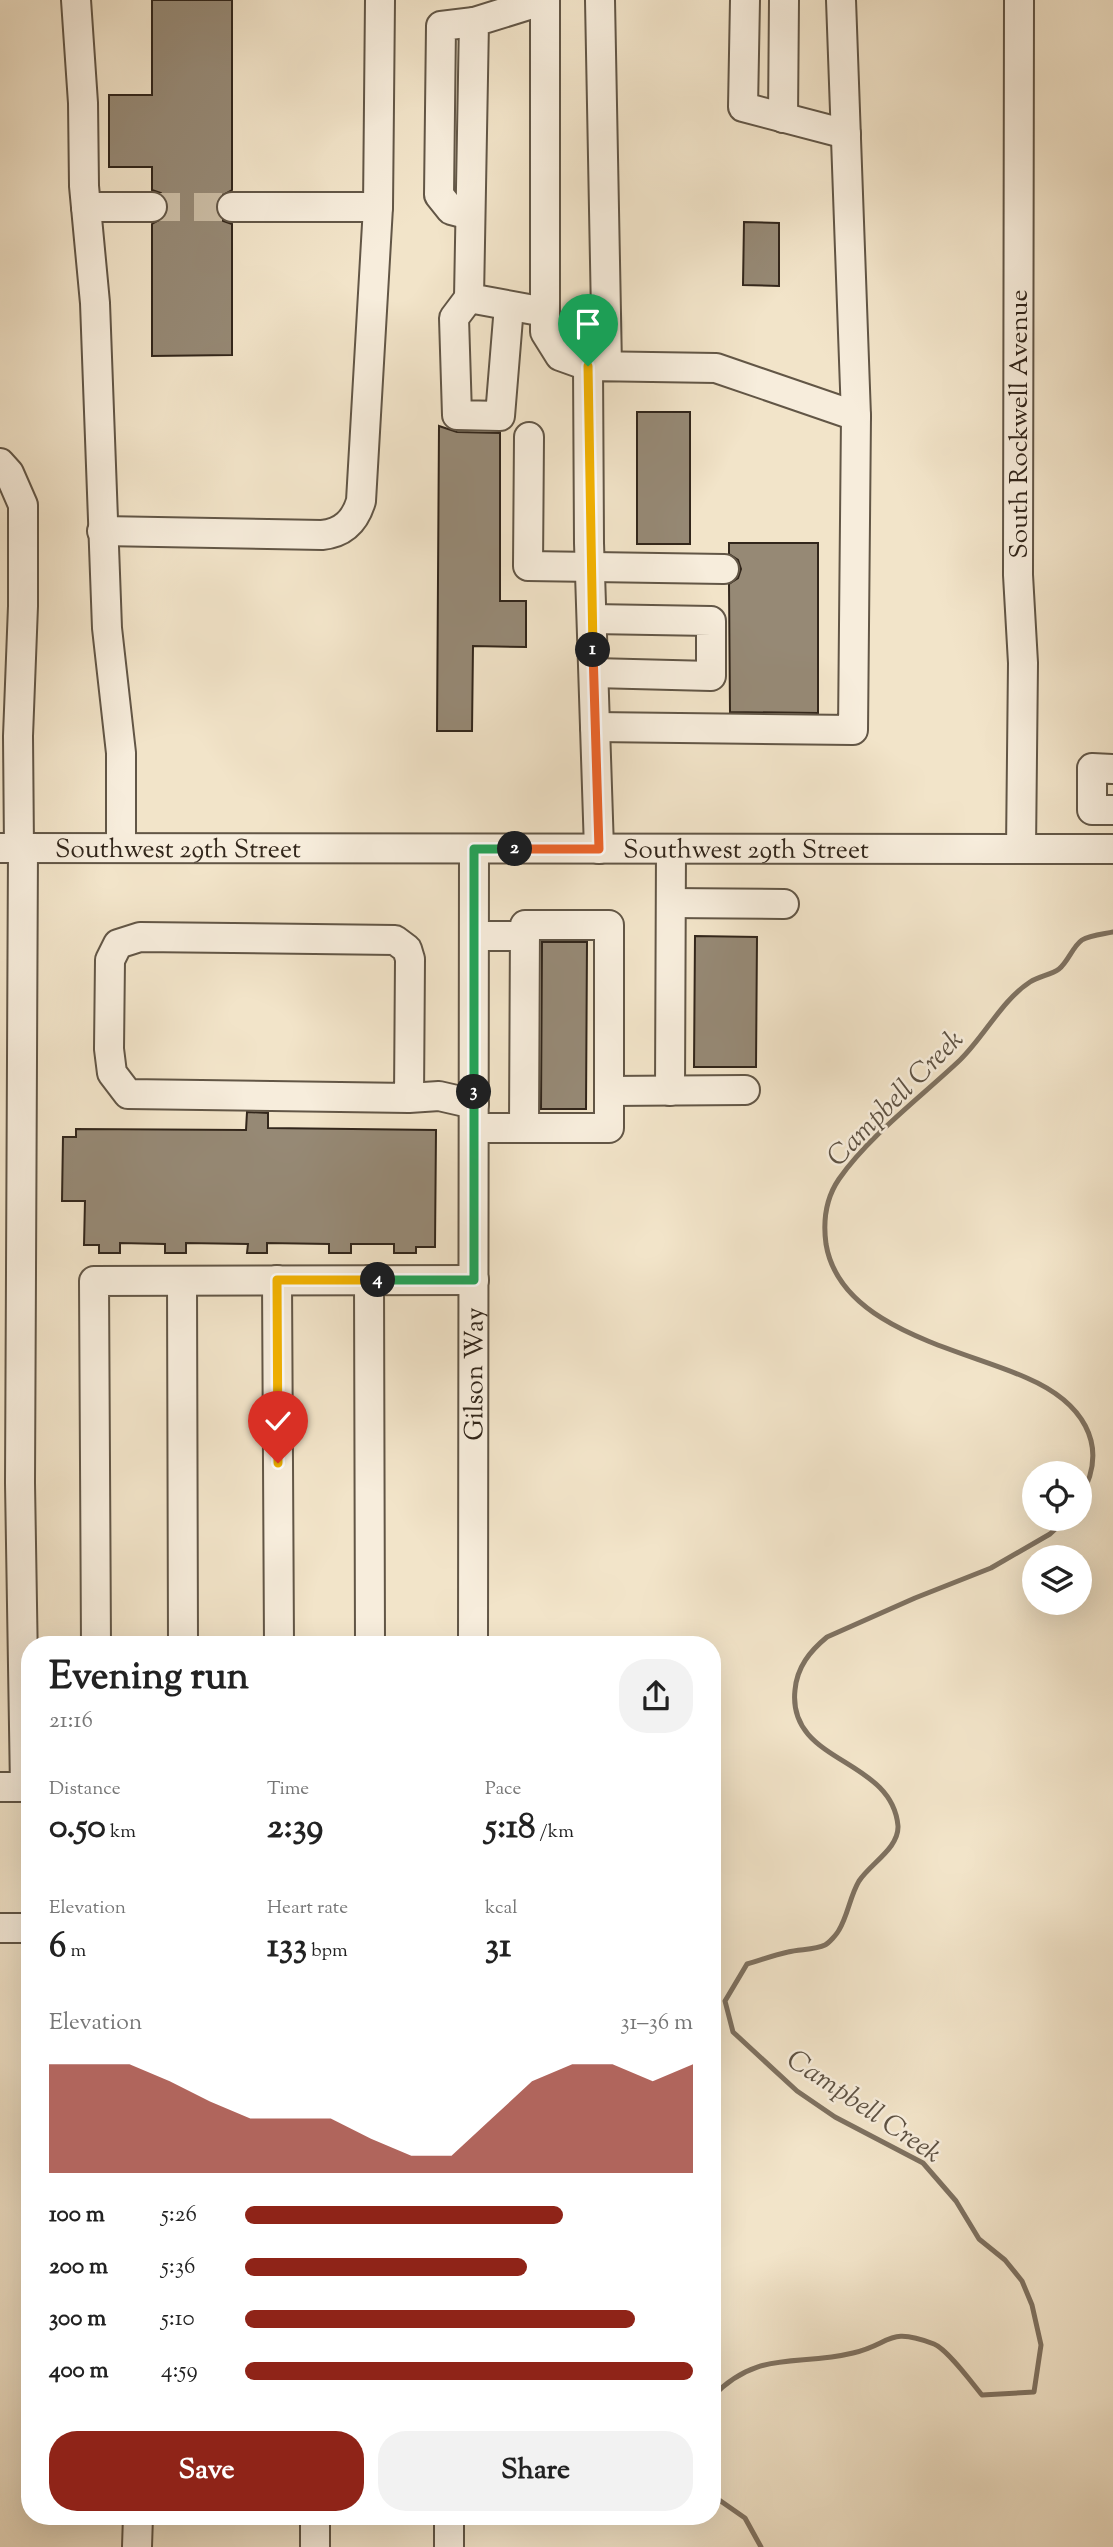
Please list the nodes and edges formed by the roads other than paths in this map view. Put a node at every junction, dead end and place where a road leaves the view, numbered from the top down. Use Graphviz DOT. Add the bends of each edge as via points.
graph roads {
  1 [pos="76,0"];
  2 [pos="380,0"];
  3 [pos="545,0"];
  4 [pos="600,0"];
  5 [pos="745,0"];
  6 [pos="784,0"];
  7 [pos="841,0"];
  8 [pos="1019,0"];
  9 [pos="783,118"];
  10 [pos="846,134"];
  11 [pos="86,206"];
  12 [pos="152,207"];
  13 [pos="232,207"];
  14 [pos="378,207"];
  15 [pos="469,298"];
  16 [pos="509,306"];
  17 [pos="545,312"];
  18 [pos="598,366"];
  19 [pos="856,416"];
  20 [pos="529,437"];
  21 [pos="0,463"];
  22 [pos="102,531"];
  23 [pos="590,567"];
  24 [pos="724,569"];
  25 [pos="12,606"];
  26 [pos="592,619"];
  27 [pos="593,674"];
  28 [pos="595,727"];
  29 [pos="9,763"];
  30 [pos="1113,769"];
  31 [pos="1113,810"];
  32 [pos="14,848"];
  33 [pos="121,848"];
  34 [pos="474,849"];
  35 [pos="599,849"];
  36 [pos="671,849"];
  37 [pos="1021,849"];
  38 [pos="1113,849"];
  39 [pos="671,903"];
  40 [pos="784,904"];
  41 [pos="474,936"];
  42 [pos="525,936"];
  43 [pos="745,1090"];
  44 [pos="609,1091"];
  45 [pos="670,1091"];
  46 [pos="409,1098"];
  47 [pos="474,1116"];
  48 [pos="524,1128"];
  49 [pos="182,1280"];
  50 [pos="277,1280"];
  51 [pos="369,1280"];
  52 [pos="474,1280"];
  53 [pos="10,1490"];
  54 [pos="96,1636"];
  55 [pos="183,1636"];
  56 [pos="279,1636"];
  57 [pos="370,1636"];
  58 [pos="473,1636"];
  59 [pos="21,1708"];
  60 [pos="0,1787"];
  61 [pos="21,1787"];
  62 [pos="0,1928"];
  63 [pos="21,1928"];
  64 [pos="138,2525"];
  65 [pos="315,2525"];
  66 [pos="449,2525"];
  67 [pos="137,2547"];
  68 [pos="315,2547"];
  69 [pos="449,2547"];
  1 -- 11 [label="street"];
  2 -- 14 [label="street"];
  3 -- 15 [label="street" via="474,22 440,26 439,195 451,210 470,215"];
  3 -- 17 [label="street"];
  4 -- 18 [label="street"];
  5 -- 9 [label="street" via="743,107"];
  6 -- 9 [label="street"];
  7 -- 10 [label="street"];
  8 -- 37 [label="street, South Rockwell Avenue"];
  9 -- 10 [label="street"];
  10 -- 19 [label="street"];
  11 -- 12 [label="street"];
  11 -- 22 [label="street" via="95,303"];
  13 -- 14 [label="street"];
  14 -- 22 [label="street" via="361,501 350,523 322,535"];
  15 -- 16 [label="street"];
  15 -- 16 [label="street" via="454,318 457,415 499,416"];
  16 -- 17 [label="street"];
  17 -- 18 [label="street" via="545,332 560,356"];
  18 -- 19 [label="street" via="716,368"];
  18 -- 23 [label="street"];
  19 -- 28 [label="street" via="853,730"];
  20 -- 23 [label="street" via="528,566"];
  21 -- 25 [label="street" via="23,505"];
  22 -- 33 [label="street" via="121,753"];
  23 -- 24 [label="street"];
  23 -- 26 [label="street"];
  25 -- 29 [label="street"];
  26 -- 27 [label="street"];
  26 -- 27 [label="street" via="711,621 711,676"];
  27 -- 28 [label="street"];
  28 -- 35 [label="street"];
  29 -- 32 [label="street"];
  30 -- 31 [label="street" via="1092,768 1092,810"];
  32 -- 33 [label="street, Southwest 29th Street"];
  32 -- 53 [label="street"];
  33 -- 34 [label="street, Southwest 29th Street"];
  34 -- 35 [label="street, Southwest 29th Street"];
  34 -- 41 [label="street, Gilson Way"];
  35 -- 36 [label="street, Southwest 29th Street"];
  36 -- 37 [label="street, Southwest 29th Street"];
  36 -- 39 [label="street"];
  37 -- 38 [label="street, Southwest 29th Street"];
  39 -- 40 [label="street"];
  39 -- 45 [label="street"];
  41 -- 42 [label="street"];
  41 -- 47 [label="street, Gilson Way"];
  42 -- 44 [label="street" via="525,925 610,925"];
  42 -- 48 [label="street"];
  43 -- 45 [label="street"];
  44 -- 45 [label="street"];
  44 -- 48 [label="street" via="609,1128"];
  46 -- 46 [label="street" via="128,1094 112,1073 108,1049 110,960 118,944 140,937 395,940 407,949 410,959"];
  46 -- 47 [label="street" via="439,1096"];
  47 -- 48 [label="street"];
  47 -- 52 [label="street, Gilson Way"];
  49 -- 50 [label="street"];
  49 -- 54 [label="street" via="94,1281"];
  49 -- 55 [label="street"];
  50 -- 51 [label="street"];
  50 -- 56 [label="street"];
  51 -- 52 [label="street"];
  51 -- 57 [label="street"];
  52 -- 58 [label="street, Gilson Way"];
  53 -- 59 [label="street"];
  60 -- 61 [label="street"];
  62 -- 63 [label="street"];
  64 -- 67 [label="street"];
  65 -- 68 [label="street"];
  66 -- 69 [label="street"];
}
